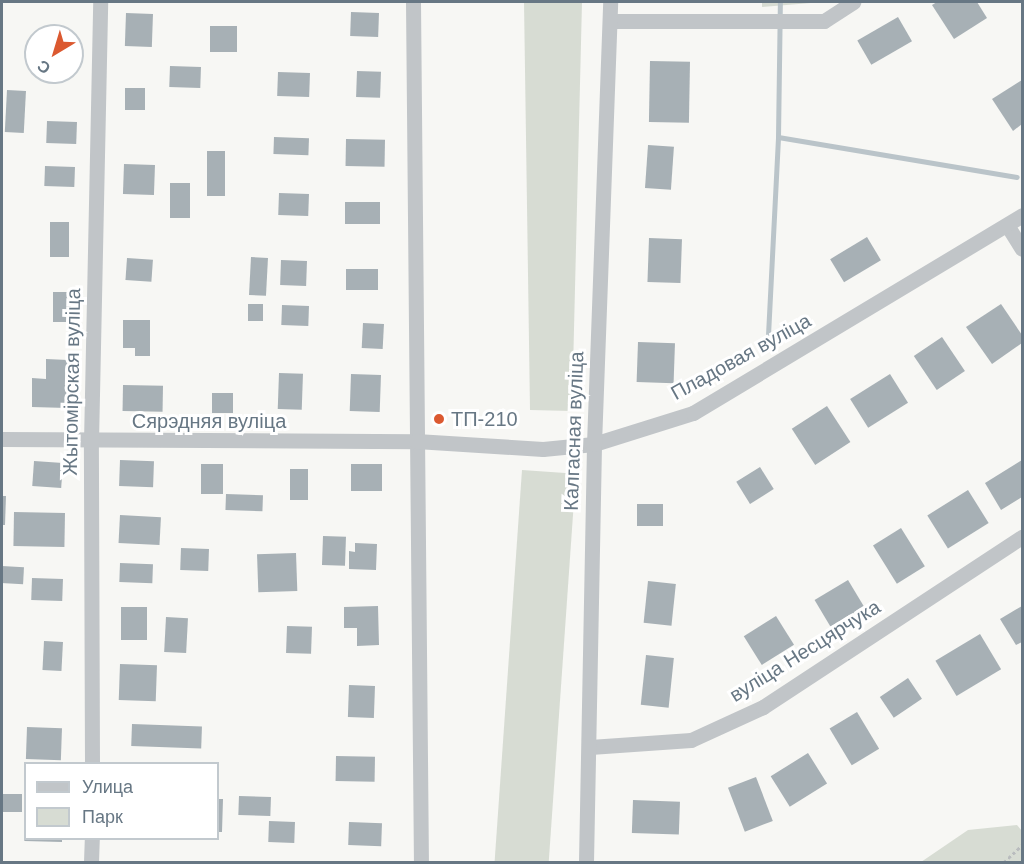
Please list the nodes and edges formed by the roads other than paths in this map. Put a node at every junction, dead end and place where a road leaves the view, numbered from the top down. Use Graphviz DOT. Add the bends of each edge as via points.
graph roads {
  1 [pos="100,2"];
  2 [pos="413,2"];
  3 [pos="610,2"];
  4 [pos="853,2"];
  5 [pos="612,21"];
  6 [pos="1023,215"];
  7 [pos="1007,225"];
  8 [pos="1023,249"];
  9 [pos="2,439"];
  10 [pos="416,441"];
  11 [pos="91,442"];
  12 [pos="594,444"];
  13 [pos="1023,537"];
  14 [pos="590,747"];
  15 [pos="92,762"];
  16 [pos="92,840"];
  17 [pos="92,862"];
  18 [pos="421,862"];
  19 [pos="586,862"];
  1 -- 11 [label="street, Жытомірская вуліца"];
  2 -- 10 [label="street"];
  3 -- 5 [label="street, Калгасная вуліца"];
  4 -- 5 [label="street" via="824,21"];
  5 -- 12 [label="street, Калгасная вуліца"];
  6 -- 7 [label="street, Пладовая вуліца"];
  7 -- 8 [label="street"];
  7 -- 12 [label="street, Пладовая вуліца" via="693,413"];
  9 -- 11 [label="street, Сярэдняя вуліца"];
  10 -- 11 [label="street, Сярэдняя вуліца"];
  10 -- 12 [label="street, Пладовая вуліца" via="543,449"];
  10 -- 18 [label="street"];
  11 -- 15 [label="street, Жытомірская вуліца"];
  12 -- 14 [label="street, Калгасная вуліца"];
  13 -- 14 [label="street, вуліца Несцярчука" via="763,707 691,740"];
  14 -- 19 [label="street, Калгасная вуліца"];
  16 -- 17 [label="street"];
}
